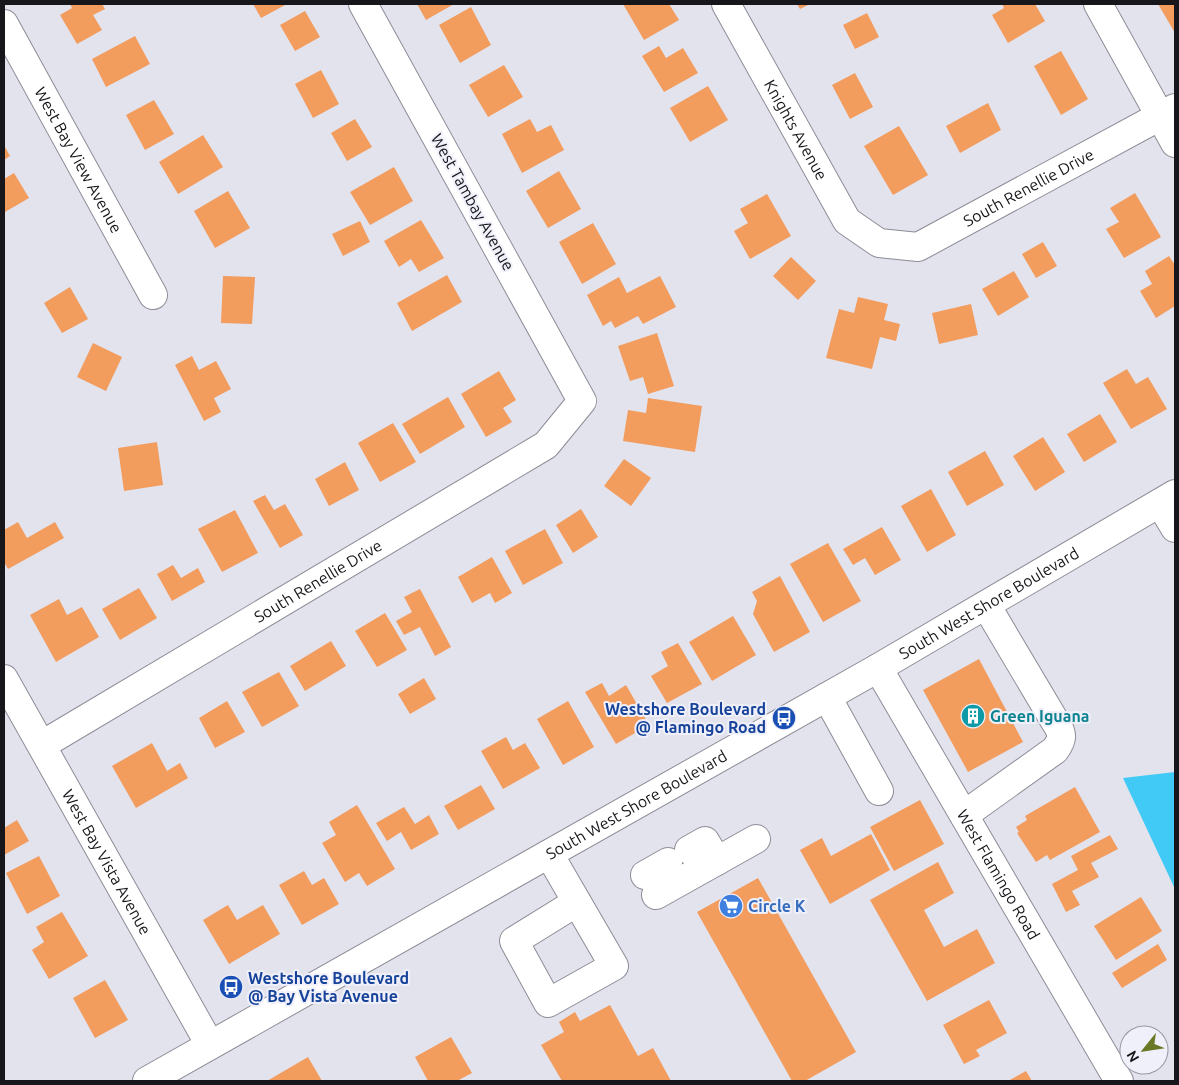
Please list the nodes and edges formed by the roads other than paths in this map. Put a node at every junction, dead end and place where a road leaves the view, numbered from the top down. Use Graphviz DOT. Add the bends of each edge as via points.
graph roads {
  1 [pos="363,4"];
  2 [pos="726,4"];
  3 [pos="1098,4"];
  4 [pos="4,24"];
  5 [pos="1168,112"];
  6 [pos="1175,143"];
  7 [pos="879,242"];
  8 [pos="153,296"];
  9 [pos="582,401"];
  10 [pos="1168,498"];
  11 [pos="1175,528"];
  12 [pos="986,605"];
  13 [pos="878,668"];
  14 [pos="4,679"];
  15 [pos="827,697"];
  16 [pos="42,744"];
  17 [pos="879,791"];
  18 [pos="964,815"];
  19 [pos="756,839"];
  20 [pos="549,854"];
  21 [pos="717,861"];
  22 [pos="577,902"];
  23 [pos="210,1045"];
  24 [pos="147,1081"];
  25 [pos="1119,1081"];
  1 -- 9 [label="street, West Tambay Avenue"];
  2 -- 7 [label="street, Knights Avenue" via="847,221"];
  3 -- 5 [label="street"];
  4 -- 8 [label="street, West Bay View Avenue"];
  5 -- 6 [label="street"];
  5 -- 7 [label="street, South Renellie Drive" via="918,246"];
  9 -- 16 [label="street, South Renellie Drive" via="546,445"];
  10 -- 11 [label="street"];
  10 -- 12 [label="street, South West Shore Boulevard"];
  12 -- 13 [label="street, South West Shore Boulevard"];
  12 -- 18 [label="street" via="1062,733 1062,740 1055,750"];
  13 -- 15 [label="street, South West Shore Boulevard"];
  13 -- 18 [label="street, West Flamingo Road"];
  14 -- 16 [label="street, West Bay Vista Avenue"];
  15 -- 17 [label="street"];
  15 -- 20 [label="street, South West Shore Boulevard"];
  16 -- 23 [label="street, West Bay Vista Avenue"];
  18 -- 25 [label="street, West Flamingo Road"];
  19 -- 21 [label="street"];
  20 -- 22 [label="street"];
  20 -- 23 [label="street, South West Shore Boulevard"];
  21 -- 21 [label="street" via="665,871 706,841"];
  23 -- 24 [label="street, South West Shore Boulevard"];
}
